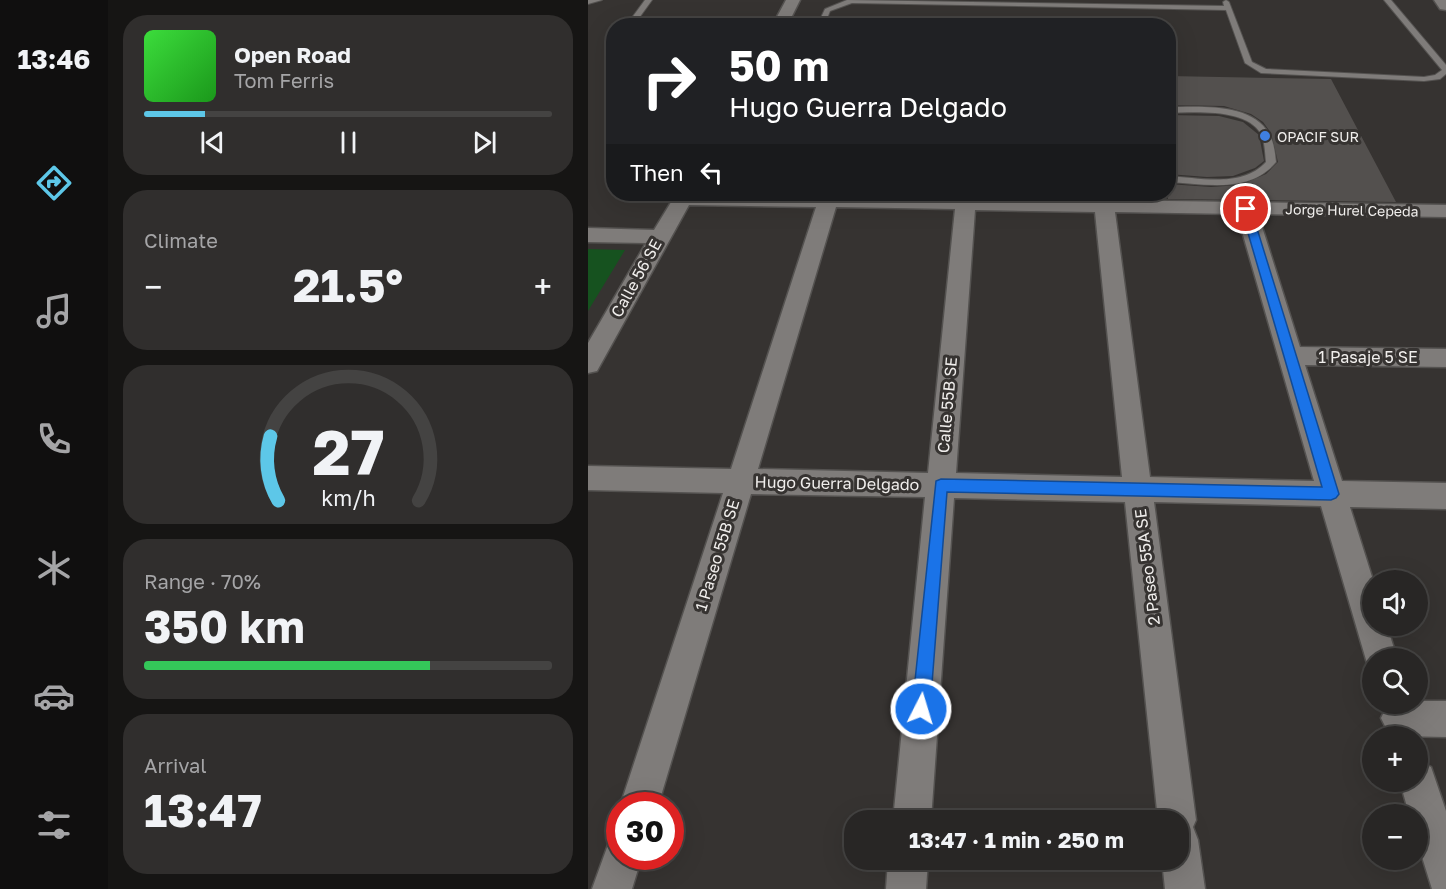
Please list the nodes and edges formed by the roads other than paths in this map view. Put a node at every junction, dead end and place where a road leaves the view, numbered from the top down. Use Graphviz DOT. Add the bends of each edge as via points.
graph roads {
  1 [pos="599,0"];
  2 [pos="649,0"];
  3 [pos="793,0"];
  4 [pos="1387,0"];
  5 [pos="1442,0"];
  6 [pos="588,2"];
  7 [pos="1227,4"];
  8 [pos="1446,5"];
  9 [pos="636,18"];
  10 [pos="783,18"];
  11 [pos="824,18"];
  12 [pos="1446,70"];
  13 [pos="1176,110"];
  14 [pos="1176,179"];
  15 [pos="681,201"];
  16 [pos="804,201"];
  17 [pos="828,202"];
  18 [pos="964,204"];
  19 [pos="1104,205"];
  20 [pos="1246,209"];
  21 [pos="1446,212"];
  22 [pos="588,235"];
  23 [pos="659,237"];
  24 [pos="1290,357"];
  25 [pos="1446,358"];
  26 [pos="588,364"];
  27 [pos="588,478"];
  28 [pos="740,481"];
  29 [pos="941,485"];
  30 [pos="1138,490"];
  31 [pos="1331,494"];
  32 [pos="1446,496"];
  33 [pos="1378,648"];
  34 [pos="1399,719"];
  35 [pos="1446,719"];
  36 [pos="643,792"];
  37 [pos="1422,792"];
  38 [pos="913,810"];
  39 [pos="1176,810"];
  40 [pos="618,870"];
  41 [pos="907,870"];
  42 [pos="1183,870"];
  43 [pos="1446,875"];
  44 [pos="612,889"];
  45 [pos="906,889"];
  46 [pos="1185,889"];
  1 -- 6 [label="lane"];
  2 -- 9 [label="lane"];
  3 -- 10 [label="street"];
  4 -- 12 [label="lane"];
  5 -- 8 [label="street"];
  7 -- 11 [label="lane" via="851,1 827,10"];
  7 -- 12 [label="lane" via="1249,63 1264,71 1424,79 1437,77"];
  13 -- 14 [label="lane" via="1209,110 1251,121 1265,132 1271,162 1251,179"];
  15 -- 23 [label="street, Calle 56 SE"];
  16 -- 17 [label="street, Jorge Hurel Cepeda"];
  17 -- 18 [label="street, Jorge Hurel Cepeda"];
  17 -- 28 [label="street, 1 Paseo 55B SE"];
  18 -- 19 [label="street, Jorge Hurel Cepeda"];
  18 -- 29 [label="street, Calle 55B SE"];
  19 -- 20 [label="street, Jorge Hurel Cepeda"];
  19 -- 30 [label="street, 2 Paseo 55A SE"];
  20 -- 21 [label="street, Jorge Hurel Cepeda"];
  20 -- 24 [label="street"];
  22 -- 23 [label="street"];
  23 -- 26 [label="street, Calle 56 SE"];
  24 -- 25 [label="street, 1 Pasaje 5 SE"];
  24 -- 31 [label="street"];
  27 -- 28 [label="street, Hugo Guerra Delgado"];
  28 -- 29 [label="street, Hugo Guerra Delgado"];
  28 -- 36 [label="street, 1 Paseo 55B SE"];
  29 -- 30 [label="street, Hugo Guerra Delgado"];
  29 -- 38 [label="street, Calle 55B SE"];
  30 -- 31 [label="street, Hugo Guerra Delgado"];
  30 -- 39 [label="street, 2 Paseo 55A SE"];
  31 -- 32 [label="street, Hugo Guerra Delgado"];
  31 -- 33 [label="street"];
  34 -- 35 [label="street"];
  37 -- 43 [label="street"];
  40 -- 44 [label="street"];
  41 -- 45 [label="street"];
  42 -- 46 [label="street"];
}
